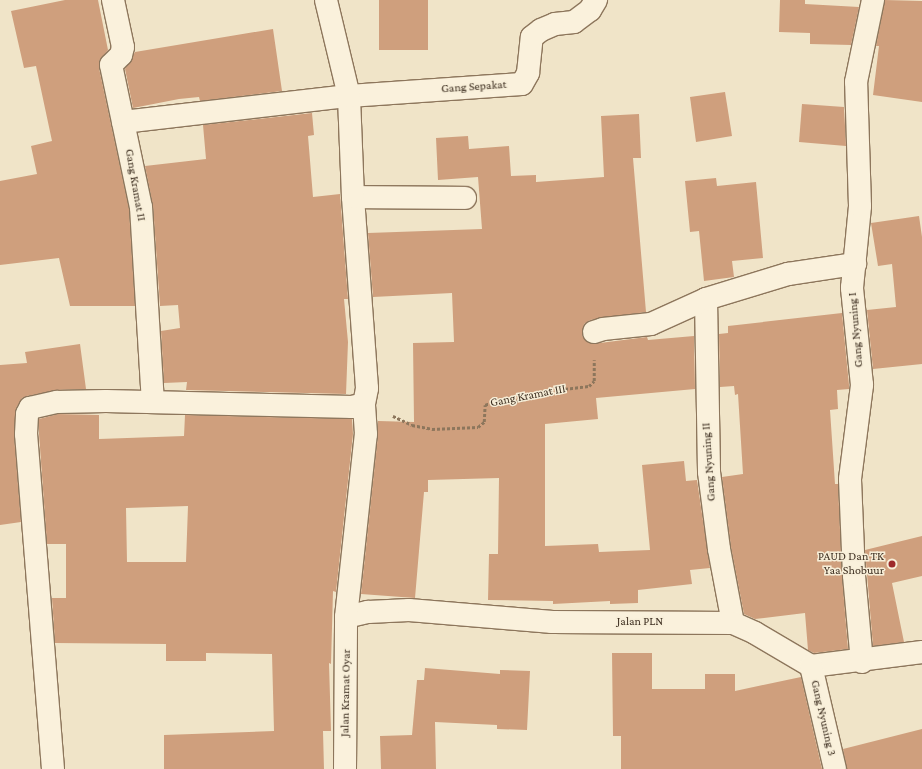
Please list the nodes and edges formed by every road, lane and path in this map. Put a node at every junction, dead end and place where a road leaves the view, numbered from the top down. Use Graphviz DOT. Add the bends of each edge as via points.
graph roads {
  1 [pos="113,0"];
  2 [pos="326,0"];
  3 [pos="596,0"];
  4 [pos="873,0"];
  5 [pos="349,96"];
  6 [pos="123,122"];
  7 [pos="353,197"];
  8 [pos="465,198"];
  9 [pos="855,264"];
  10 [pos="706,299"];
  11 [pos="594,332"];
  12 [pos="153,402"];
  13 [pos="364,404"];
  14 [pos="346,617"];
  15 [pos="732,623"];
  16 [pos="922,652"];
  17 [pos="862,662"];
  18 [pos="811,666"];
  19 [pos="53,769"];
  20 [pos="345,769"];
  21 [pos="835,769"];
  1 -- 6 [label="street, Gang Kramat II" via="123,47 111,65"];
  2 -- 5 [label="street, Jalan Kramat Oyar"];
  3 -- 5 [label="street, Gang Sepakat" via="590,10 574,22 555,24 540,30 532,37 528,73 522,84"];
  4 -- 9 [label="street, Gang Nyuning I" via="856,82 860,206"];
  5 -- 6 [label="street"];
  5 -- 7 [label="street, Jalan Kramat Oyar"];
  6 -- 12 [label="street, Gang Kramat II" via="141,207"];
  7 -- 8 [label="street"];
  7 -- 13 [label="street, Jalan Kramat Oyar" via="367,388"];
  9 -- 10 [label="street" via="788,274"];
  9 -- 17 [label="street, Gang Nyuning I" via="852,288 862,385 850,478 854,575"];
  10 -- 11 [label="street" via="651,324"];
  10 -- 15 [label="street, Gang Nyuning II" via="709,472 714,521"];
  11 -- 13 [label="path, Gang Kramat III" via="592,384 540,392 523,400 490,403 485,405 484,422 478,427 432,429 412,425"];
  12 -- 13 [label="street" via="352,407"];
  12 -- 19 [label="street" via="57,402 37,405 30,408 27,414 29,483"];
  13 -- 14 [label="street, Jalan Kramat Oyar" via="366,434"];
  14 -- 15 [label="street, Jalan PLN" via="368,612 409,610 552,622"];
  14 -- 20 [label="street, Jalan Kramat Oyar"];
  15 -- 18 [label="street, Jalan PLN" via="755,633"];
  16 -- 17 [label="street"];
  17 -- 18 [label="street"];
  18 -- 21 [label="street, Gang Nyuning 3"];
}
